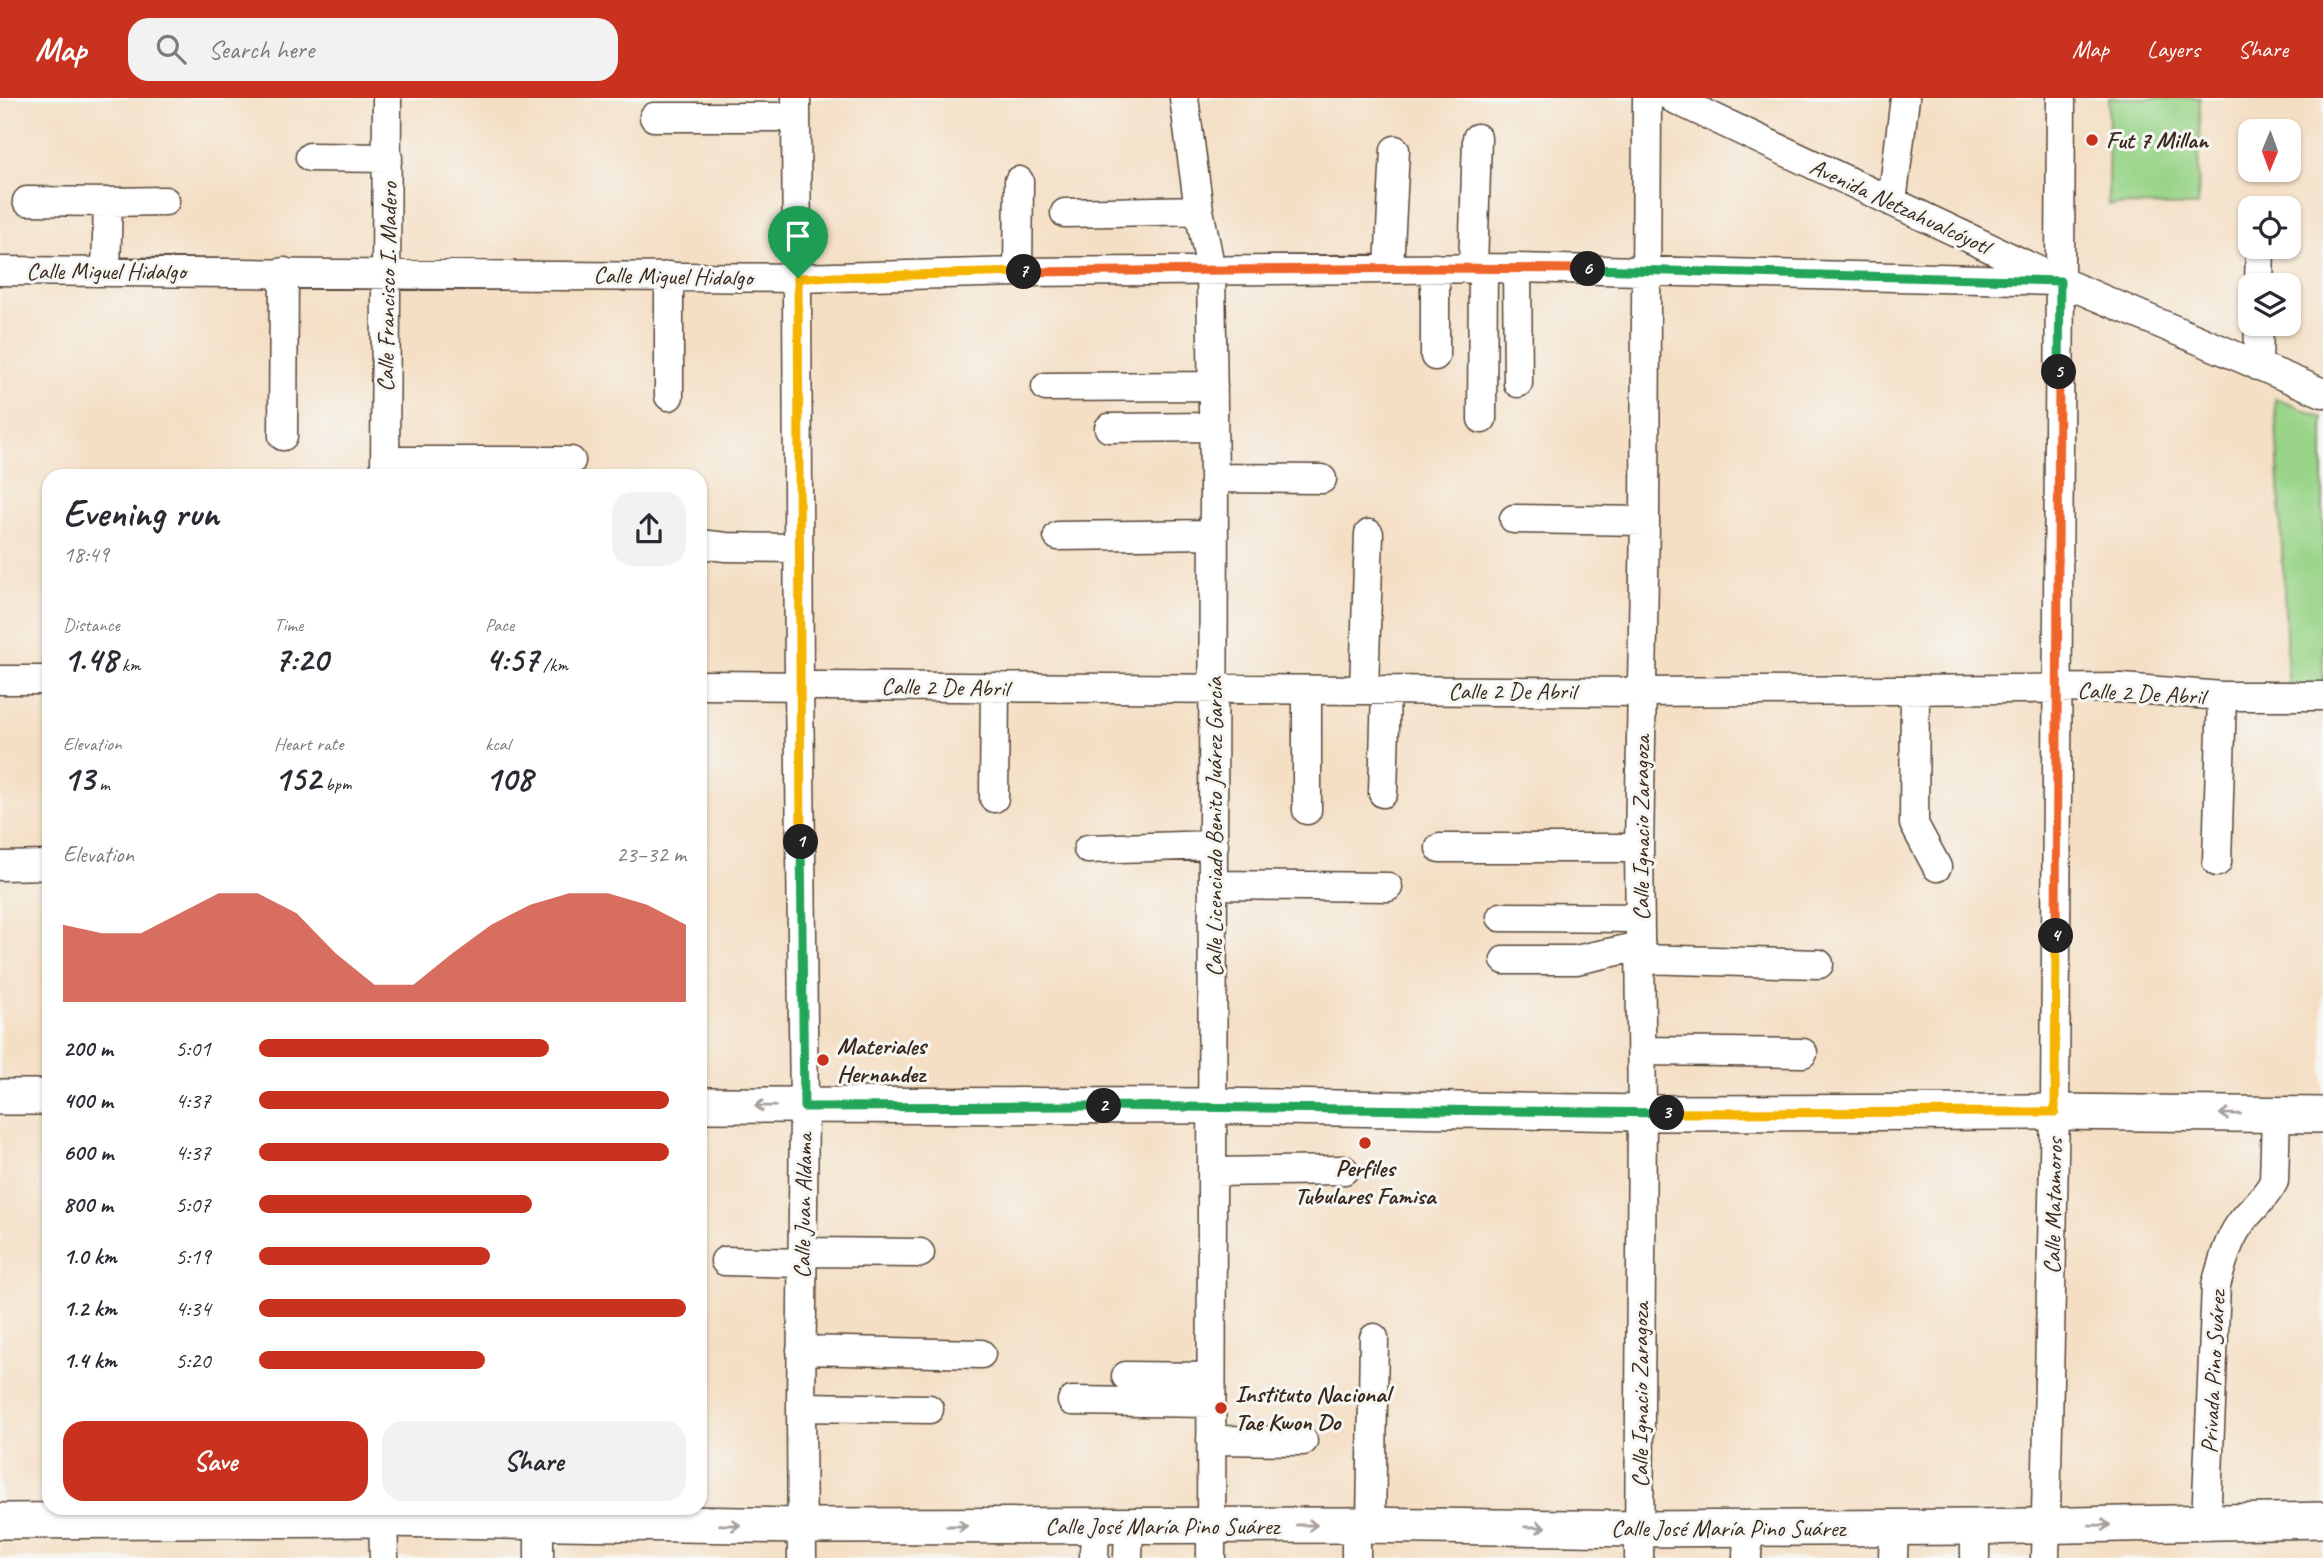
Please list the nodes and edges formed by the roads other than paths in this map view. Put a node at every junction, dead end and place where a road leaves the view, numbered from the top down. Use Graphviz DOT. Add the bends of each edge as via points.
graph roads {
  1 [pos="387,98"];
  2 [pos="1184,98"];
  3 [pos="1647,98"];
  4 [pos="1672,98"];
  5 [pos="1905,98"];
  6 [pos="2061,98"];
  7 [pos="796,108"];
  8 [pos="654,117"];
  9 [pos="1477,138"];
  10 [pos="1395,150"];
  11 [pos="310,157"];
  12 [pos="388,158"];
  13 [pos="1018,181"];
  14 [pos="27,201"];
  15 [pos="165,201"];
  16 [pos="108,202"];
  17 [pos="1892,202"];
  18 [pos="1199,210"];
  19 [pos="1065,213"];
  20 [pos="1389,268"];
  21 [pos="1435,268"];
  22 [pos="1478,268"];
  23 [pos="1517,268"];
  24 [pos="1211,270"];
  25 [pos="1646,270"];
  26 [pos="0,271"];
  27 [pos="106,271"];
  28 [pos="284,272"];
  29 [pos="1018,272"];
  30 [pos="387,273"];
  31 [pos="669,276"];
  32 [pos="798,278"];
  33 [pos="2060,281"];
  34 [pos="2259,336"];
  35 [pos="1435,356"];
  36 [pos="2258,366"];
  37 [pos="1518,383"];
  38 [pos="1213,386"];
  39 [pos="1046,387"];
  40 [pos="2323,393"];
  41 [pos="669,396"];
  42 [pos="1482,419"];
  43 [pos="1213,427"];
  44 [pos="1109,428"];
  45 [pos="283,436"];
  46 [pos="571,461"];
  47 [pos="385,468"];
  48 [pos="1214,478"];
  49 [pos="1322,479"];
  50 [pos="1514,519"];
  51 [pos="1645,521"];
  52 [pos="1214,534"];
  53 [pos="1369,534"];
  54 [pos="1058,536"];
  55 [pos="707,545"];
  56 [pos="799,548"];
  57 [pos="0,680"];
  58 [pos="42,680"];
  59 [pos="707,685"];
  60 [pos="799,685"];
  61 [pos="995,687"];
  62 [pos="1214,689"];
  63 [pos="1307,690"];
  64 [pos="1375,690"];
  65 [pos="2057,690"];
  66 [pos="1915,691"];
  67 [pos="1643,692"];
  68 [pos="2221,696"];
  69 [pos="2323,696"];
  70 [pos="1383,793"];
  71 [pos="994,798"];
  72 [pos="1307,810"];
  73 [pos="1213,845"];
  74 [pos="1440,848"];
  75 [pos="1639,848"];
  76 [pos="1088,849"];
  77 [pos="2217,862"];
  78 [pos="42,865"];
  79 [pos="0,866"];
  80 [pos="1937,867"];
  81 [pos="1214,885"];
  82 [pos="1388,887"];
  83 [pos="1502,917"];
  84 [pos="1640,918"];
  85 [pos="1506,960"];
  86 [pos="1641,962"];
  87 [pos="1819,964"];
  88 [pos="1642,1051"];
  89 [pos="1803,1053"];
  90 [pos="0,1097"];
  91 [pos="42,1097"];
  92 [pos="707,1105"];
  93 [pos="1213,1106"];
  94 [pos="804,1107"];
  95 [pos="2055,1112"];
  96 [pos="1642,1113"];
  97 [pos="2276,1115"];
  98 [pos="2323,1115"];
  99 [pos="1343,1170"];
  100 [pos="1212,1172"];
  101 [pos="920,1254"];
  102 [pos="803,1257"];
  103 [pos="725,1261"];
  104 [pos="1374,1338"];
  105 [pos="801,1350"];
  106 [pos="981,1354"];
  107 [pos="1126,1376"];
  108 [pos="1211,1390"];
  109 [pos="1072,1401"];
  110 [pos="801,1407"];
  111 [pos="929,1409"];
  112 [pos="1210,1440"];
  113 [pos="1303,1441"];
  114 [pos="183,1515"];
  115 [pos="383,1515"];
  116 [pos="418,1515"];
  117 [pos="524,1518"];
  118 [pos="2323,1520"];
  119 [pos="0,1521"];
  120 [pos="2206,1523"];
  121 [pos="1361,1536"];
  122 [pos="803,1542"];
  123 [pos="1112,1542"];
  124 [pos="1212,1542"];
  125 [pos="1747,1542"];
  126 [pos="2045,1542"];
  127 [pos="1639,1543"];
  128 [pos="1893,1543"];
  129 [pos="1975,1543"];
  130 [pos="384,1558"];
  131 [pos="539,1558"];
  1 -- 12 [label="street, Calle Francisco I. Madero"];
  2 -- 18 [label="street, Calle Licenciado Benito Juárez García"];
  3 -- 25 [label="street, Calle Ignacio Zaragoza"];
  4 -- 17 [label="street, Avenida Netzahualcóyotl"];
  5 -- 17 [label="street"];
  6 -- 33 [label="street, Calle Matamoros"];
  7 -- 8 [label="street"];
  7 -- 32 [label="street, Calle Juan Aldama"];
  9 -- 22 [label="street"];
  10 -- 20 [label="street"];
  11 -- 12 [label="street"];
  12 -- 30 [label="street, Calle Francisco I. Madero"];
  13 -- 29 [label="street"];
  14 -- 16 [label="street"];
  15 -- 16 [label="street"];
  16 -- 27 [label="street"];
  17 -- 33 [label="street, Avenida Netzahualcóyotl"];
  18 -- 19 [label="street"];
  18 -- 24 [label="street, Calle Licenciado Benito Juárez García"];
  20 -- 21 [label="street, Calle Miguel Hidalgo"];
  20 -- 24 [label="street, Calle Miguel Hidalgo"];
  21 -- 22 [label="street, Calle Miguel Hidalgo"];
  21 -- 35 [label="street"];
  22 -- 23 [label="street, Calle Miguel Hidalgo"];
  22 -- 42 [label="street"];
  23 -- 25 [label="street, Calle Miguel Hidalgo"];
  23 -- 37 [label="street"];
  24 -- 29 [label="street, Calle Miguel Hidalgo"];
  24 -- 38 [label="street, Calle Licenciado Benito Juárez García"];
  25 -- 33 [label="street, Calle Miguel Hidalgo"];
  25 -- 51 [label="street, Calle Ignacio Zaragoza"];
  26 -- 27 [label="street, Calle Miguel Hidalgo"];
  27 -- 28 [label="street, Calle Miguel Hidalgo"];
  28 -- 30 [label="street, Calle Miguel Hidalgo"];
  28 -- 45 [label="street"];
  29 -- 32 [label="street, Calle Miguel Hidalgo"];
  30 -- 31 [label="street, Calle Miguel Hidalgo"];
  30 -- 47 [label="street, Calle Francisco I. Madero"];
  31 -- 32 [label="street, Calle Miguel Hidalgo"];
  31 -- 41 [label="street"];
  32 -- 56 [label="street, Calle Juan Aldama"];
  33 -- 36 [label="street, Avenida Netzahualcóyotl"];
  33 -- 65 [label="street, Calle Matamoros"];
  34 -- 36 [label="street"];
  36 -- 40 [label="street, Avenida Netzahualcóyotl"];
  38 -- 39 [label="street"];
  38 -- 43 [label="street, Calle Licenciado Benito Juárez García"];
  43 -- 44 [label="street"];
  43 -- 48 [label="street, Calle Licenciado Benito Juárez García"];
  46 -- 47 [label="street"];
  48 -- 49 [label="street"];
  48 -- 52 [label="street, Calle Licenciado Benito Juárez García"];
  50 -- 51 [label="street"];
  51 -- 67 [label="street, Calle Ignacio Zaragoza"];
  52 -- 54 [label="street"];
  52 -- 62 [label="street, Calle Licenciado Benito Juárez García"];
  53 -- 64 [label="street"];
  55 -- 56 [label="street"];
  56 -- 60 [label="street, Calle Juan Aldama"];
  57 -- 58 [label="street"];
  59 -- 60 [label="street, Calle 2 De Abril"];
  60 -- 61 [label="street, Calle 2 De Abril"];
  60 -- 94 [label="street, Calle Juan Aldama"];
  61 -- 62 [label="street, Calle 2 De Abril"];
  61 -- 71 [label="street"];
  62 -- 63 [label="street, Calle 2 De Abril"];
  62 -- 73 [label="street, Calle Licenciado Benito Juárez García"];
  63 -- 64 [label="street, Calle 2 De Abril"];
  63 -- 72 [label="street"];
  64 -- 67 [label="street, Calle 2 De Abril"];
  64 -- 70 [label="street"];
  65 -- 66 [label="street, Calle 2 De Abril"];
  65 -- 68 [label="street, Calle 2 De Abril" via="2122,688"];
  65 -- 95 [label="street, Calle Matamoros"];
  66 -- 67 [label="street, Calle 2 De Abril"];
  66 -- 80 [label="street" via="1914,824"];
  67 -- 75 [label="street, Calle Ignacio Zaragoza"];
  68 -- 69 [label="street, Calle 2 De Abril"];
  68 -- 77 [label="street"];
  73 -- 76 [label="street"];
  73 -- 81 [label="street, Calle Licenciado Benito Juárez García"];
  74 -- 75 [label="street"];
  75 -- 84 [label="street, Calle Ignacio Zaragoza"];
  78 -- 79 [label="street"];
  81 -- 82 [label="street"];
  81 -- 93 [label="street, Calle Licenciado Benito Juárez García"];
  83 -- 84 [label="street"];
  84 -- 86 [label="street, Calle Ignacio Zaragoza"];
  85 -- 86 [label="street"];
  86 -- 87 [label="street"];
  86 -- 88 [label="street, Calle Ignacio Zaragoza"];
  88 -- 89 [label="street"];
  88 -- 96 [label="street, Calle Ignacio Zaragoza"];
  90 -- 91 [label="main road"];
  94 -- 92 [label="main road, one-way"];
  93 -- 94 [label="main road"];
  93 -- 96 [label="main road"];
  93 -- 100 [label="street, Calle Licenciado Benito Juárez García"];
  94 -- 102 [label="street, Calle Juan Aldama"];
  95 -- 96 [label="main road"];
  97 -- 95 [label="main road, one-way"];
  95 -- 126 [label="street, Calle Matamoros"];
  96 -- 127 [label="street, Calle Ignacio Zaragoza"];
  97 -- 98 [label="main road"];
  97 -- 120 [label="street, Privada Pino Suárez" via="2274,1181 2239,1225 2216,1285"];
  99 -- 100 [label="street"];
  100 -- 108 [label="street, Calle Licenciado Benito Juárez García"];
  101 -- 102 [label="street"];
  102 -- 103 [label="street"];
  102 -- 105 [label="street, Calle Juan Aldama"];
  104 -- 121 [label="street"];
  105 -- 106 [label="street"];
  105 -- 110 [label="street, Calle Juan Aldama"];
  107 -- 108 [label="street"];
  108 -- 109 [label="street"];
  108 -- 112 [label="street, Calle Licenciado Benito Juárez García"];
  110 -- 111 [label="street"];
  110 -- 122 [label="street, Calle Juan Aldama"];
  112 -- 113 [label="street"];
  112 -- 124 [label="street, Calle Licenciado Benito Juárez García"];
  114 -- 119 [label="main road, Calle José María Pino Suárez"];
  115 -- 130 [label="street"];
  116 -- 117 [label="main road, Calle José María Pino Suárez"];
  117 -- 122 [label="main road, Calle José María Pino Suárez, one-way"];
  117 -- 131 [label="street"];
  118 -- 120 [label="main road, Calle José María Pino Suárez"];
  126 -- 120 [label="main road, Calle José María Pino Suárez, one-way"];
  124 -- 121 [label="main road, Calle José María Pino Suárez, one-way"];
  121 -- 127 [label="main road, Calle José María Pino Suárez, one-way"];
  122 -- 123 [label="main road, Calle José María Pino Suárez, one-way"];
  123 -- 124 [label="main road, Calle José María Pino Suárez"];
  125 -- 127 [label="main road, Calle José María Pino Suárez"];
  125 -- 128 [label="main road, Calle José María Pino Suárez"];
  126 -- 129 [label="main road, Calle José María Pino Suárez"];
  128 -- 129 [label="main road, Calle José María Pino Suárez"];
}
